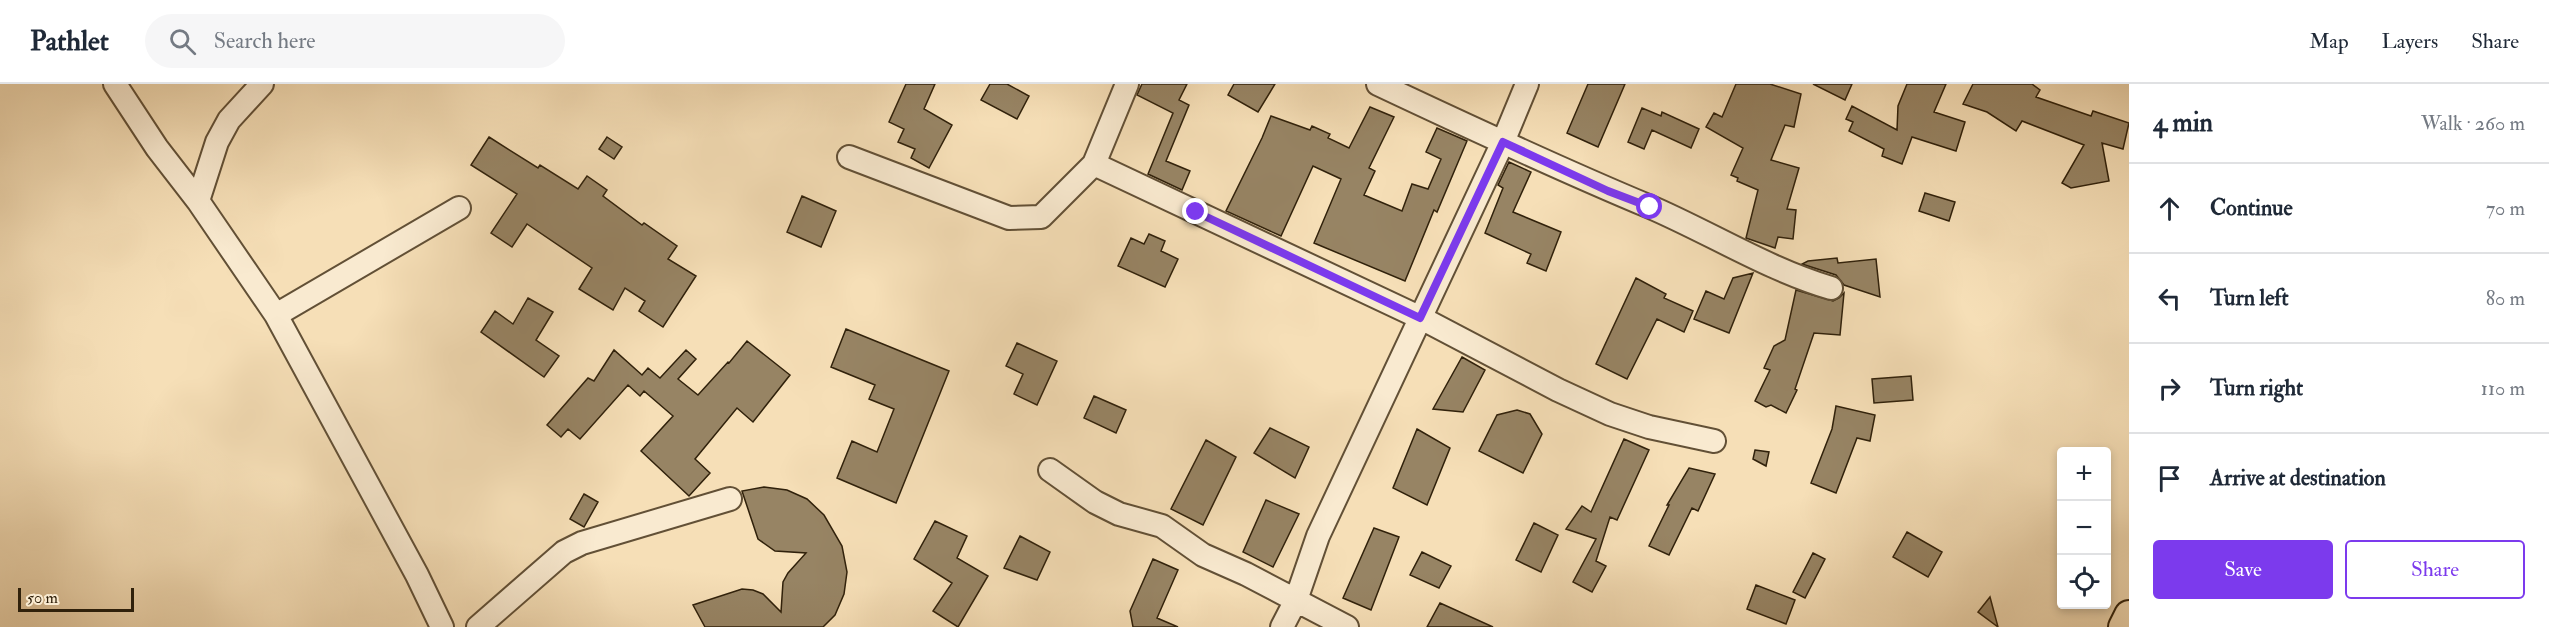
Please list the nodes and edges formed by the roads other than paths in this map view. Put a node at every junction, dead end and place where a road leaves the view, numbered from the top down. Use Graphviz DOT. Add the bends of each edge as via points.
graph roads {
  1 [pos="115,84"];
  2 [pos="262,84"];
  3 [pos="1127,84"];
  4 [pos="1378,84"];
  5 [pos="1527,84"];
  6 [pos="1503,142"];
  7 [pos="849,157"];
  8 [pos="1094,164"];
  9 [pos="198,201"];
  10 [pos="459,208"];
  11 [pos="1831,288"];
  12 [pos="276,315"];
  13 [pos="1420,318"];
  14 [pos="1714,441"];
  15 [pos="1050,470"];
  16 [pos="730,499"];
  17 [pos="1296,600"];
  18 [pos="2129,615"];
  19 [pos="442,627"];
  20 [pos="478,627"];
  21 [pos="1282,627"];
  22 [pos="1347,627"];
  23 [pos="2123,627"];
  1 -- 9 [label="street"];
  2 -- 9 [label="street" via="230,120 217,142"];
  3 -- 8 [label="street"];
  4 -- 6 [label="street"];
  5 -- 6 [label="street"];
  6 -- 11 [label="street" via="1796,277"];
  6 -- 13 [label="street"];
  7 -- 8 [label="street" via="1009,218 1041,217"];
  8 -- 13 [label="street"];
  9 -- 12 [label="street"];
  10 -- 12 [label="street"];
  12 -- 19 [label="street"];
  13 -- 14 [label="street" via="1610,414"];
  13 -- 17 [label="street" via="1318,536"];
  15 -- 17 [label="street" via="1095,502 1119,514 1162,526 1203,555"];
  16 -- 20 [label="street" via="564,552"];
  17 -- 21 [label="street"];
  17 -- 22 [label="street"];
  18 -- 23 [label="main road"];
}
